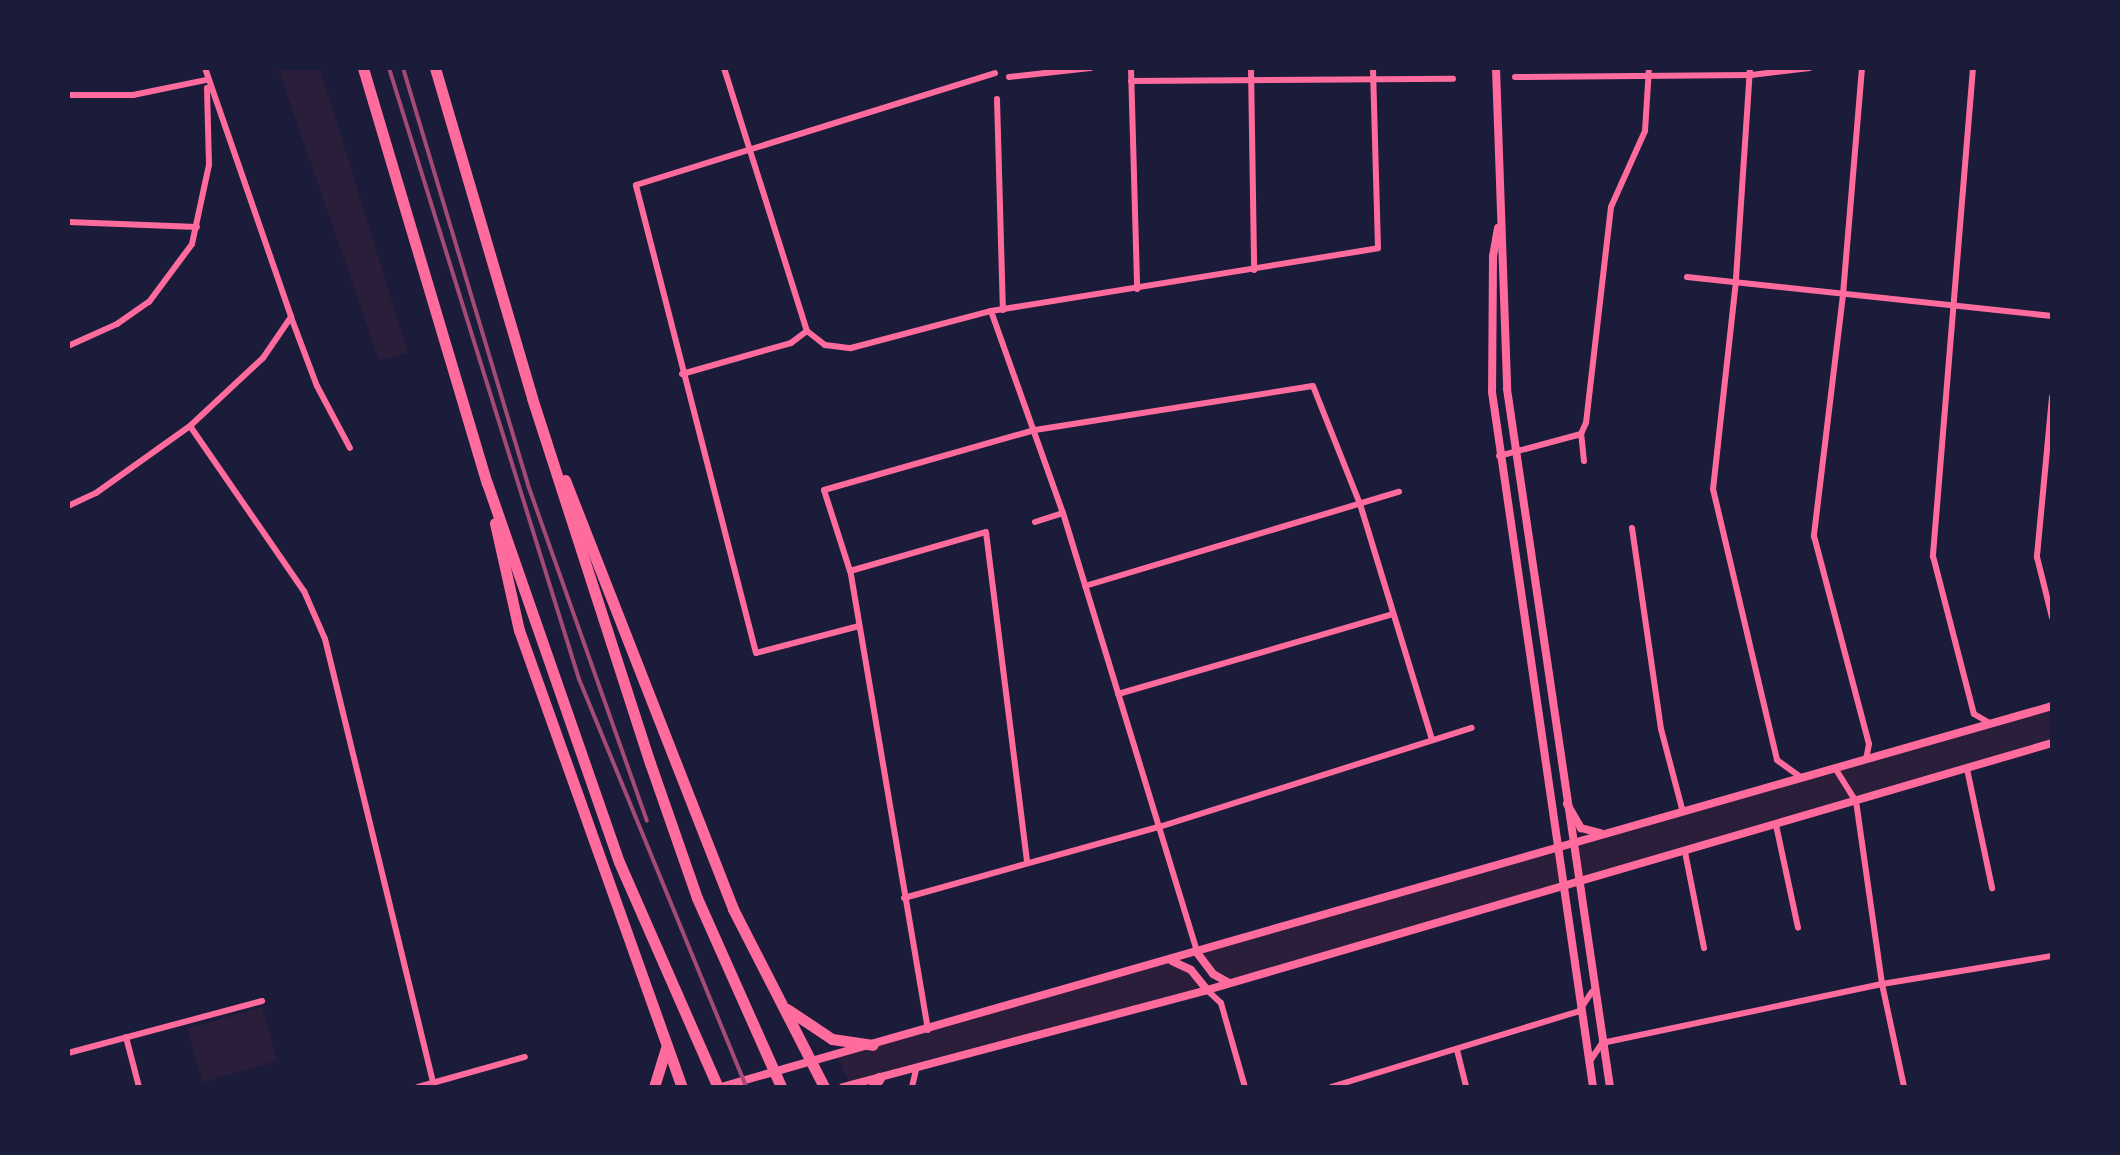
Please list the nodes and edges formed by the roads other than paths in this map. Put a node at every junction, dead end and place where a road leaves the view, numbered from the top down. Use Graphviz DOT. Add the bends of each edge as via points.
graph roads {
  1 [pos="205,68"];
  2 [pos="363,68"];
  3 [pos="435,68"];
  4 [pos="724,68"];
  5 [pos="1091,68"];
  6 [pos="1131,68"];
  7 [pos="1251,68"];
  8 [pos="1373,68"];
  9 [pos="1496,68"];
  10 [pos="1810,68"];
  11 [pos="1862,68"];
  12 [pos="1973,68"];
  13 [pos="1650,71"];
  14 [pos="1750,71"];
  15 [pos="995,73"];
  16 [pos="1009,77"];
  17 [pos="1515,77"];
  18 [pos="1453,79"];
  19 [pos="206,80"];
  20 [pos="1131,81"];
  21 [pos="1251,81"];
  22 [pos="1374,81"];
  23 [pos="68,95"];
  24 [pos="997,99"];
  25 [pos="751,149"];
  26 [pos="1500,220"];
  27 [pos="68,222"];
  28 [pos="197,227"];
  29 [pos="1254,270"];
  30 [pos="1687,277"];
  31 [pos="1736,281"];
  32 [pos="1137,289"];
  33 [pos="1843,295"];
  34 [pos="1951,307"];
  35 [pos="1003,310"];
  36 [pos="991,311"];
  37 [pos="2052,316"];
  38 [pos="291,317"];
  39 [pos="807,331"];
  40 [pos="68,346"];
  41 [pos="682,374"];
  42 [pos="2052,397"];
  43 [pos="532,398"];
  44 [pos="190,426"];
  45 [pos="1035,430"];
  46 [pos="1581,434"];
  47 [pos="350,448"];
  48 [pos="1515,452"];
  49 [pos="1499,456"];
  50 [pos="1584,461"];
  51 [pos="487,483"];
  52 [pos="1399,492"];
  53 [pos="1360,504"];
  54 [pos="68,506"];
  55 [pos="1063,513"];
  56 [pos="1035,522"];
  57 [pos="1632,528"];
  58 [pos="850,571"];
  59 [pos="1085,586"];
  60 [pos="1393,614"];
  61 [pos="2052,617"];
  62 [pos="859,626"];
  63 [pos="1118,694"];
  64 [pos="2052,706"];
  65 [pos="1991,724"];
  66 [pos="1472,728"];
  67 [pos="1432,739"];
  68 [pos="2052,743"];
  69 [pos="1866,759"];
  70 [pos="1835,768"];
  71 [pos="1967,769"];
  72 [pos="1800,777"];
  73 [pos="1565,800"];
  74 [pos="1856,801"];
  75 [pos="1683,812"];
  76 [pos="1776,825"];
  77 [pos="1159,827"];
  78 [pos="1602,834"];
  79 [pos="1570,842"];
  80 [pos="1557,846"];
  81 [pos="1685,852"];
  82 [pos="1027,862"];
  83 [pos="1576,884"];
  84 [pos="1562,888"];
  85 [pos="1992,888"];
  86 [pos="904,898"];
  87 [pos="1798,928"];
  88 [pos="1704,948"];
  89 [pos="1198,954"];
  90 [pos="2052,956"];
  91 [pos="1172,961"];
  92 [pos="1229,983"];
  93 [pos="1882,984"];
  94 [pos="1207,990"];
  95 [pos="1592,992"];
  96 [pos="262,1001"];
  97 [pos="779,1001"];
  98 [pos="1221,1003"];
  99 [pos="1579,1011"];
  100 [pos="928,1030"];
  101 [pos="126,1037"];
  102 [pos="1602,1043"];
  103 [pos="873,1045"];
  104 [pos="666,1048"];
  105 [pos="1457,1050"];
  106 [pos="68,1053"];
  107 [pos="525,1057"];
  108 [pos="812,1060"];
  109 [pos="1589,1064"];
  110 [pos="916,1069"];
  111 [pos="897,1074"];
  112 [pos="876,1083"];
  113 [pos="434,1085"];
  114 [pos="912,1086"];
  115 [pos="139,1087"];
  116 [pos="418,1087"];
  117 [pos="654,1087"];
  118 [pos="682,1087"];
  119 [pos="719,1087"];
  120 [pos="781,1087"];
  121 [pos="824,1087"];
  122 [pos="843,1087"];
  123 [pos="1245,1087"];
  124 [pos="1331,1087"];
  125 [pos="1466,1087"];
  126 [pos="1593,1087"];
  127 [pos="1610,1087"];
  128 [pos="1904,1087"];
  1 -- 19 [label="street"];
  2 -- 51 [label="highway"];
  3 -- 43 [label="highway"];
  4 -- 25 [label="street"];
  5 -- 16 [label="street"];
  6 -- 20 [label="street"];
  7 -- 21 [label="street"];
  8 -- 22 [label="street"];
  9 -- 26 [label="street"];
  10 -- 14 [label="street"];
  11 -- 33 [label="street"];
  12 -- 34 [label="street"];
  13 -- 14 [label="street"];
  13 -- 17 [label="street"];
  13 -- 46 [label="street" via="1645,131 1611,207"];
  14 -- 31 [label="street"];
  15 -- 25 [label="street"];
  18 -- 22 [label="street"];
  19 -- 23 [label="street" via="133,95"];
  19 -- 28 [label="street" via="209,165"];
  19 -- 38 [label="street"];
  20 -- 21 [label="street"];
  20 -- 32 [label="street"];
  21 -- 22 [label="street"];
  21 -- 29 [label="street"];
  22 -- 29 [label="street" via="1378,248"];
  24 -- 35 [label="street"];
  25 -- 39 [label="street"];
  25 -- 41 [label="street" via="636,185"];
  26 -- 48 [label="street"];
  26 -- 49 [label="street" via="1493,256 1492,392"];
  27 -- 28 [label="street"];
  28 -- 40 [label="street" via="179,265 149,302 117,324"];
  29 -- 32 [label="street"];
  30 -- 31 [label="street"];
  31 -- 33 [label="street"];
  31 -- 72 [label="street" via="1713,489 1777,760"];
  32 -- 35 [label="street"];
  33 -- 34 [label="street"];
  33 -- 69 [label="street" via="1814,536 1869,744"];
  34 -- 37 [label="street"];
  34 -- 65 [label="street" via="1933,556 1974,714"];
  35 -- 36 [label="street"];
  36 -- 39 [label="street" via="851,348 825,345"];
  36 -- 45 [label="street"];
  38 -- 44 [label="street" via="263,358"];
  38 -- 47 [label="street" via="317,386"];
  39 -- 41 [label="street" via="791,343"];
  41 -- 62 [label="street" via="756,653"];
  42 -- 61 [label="street" via="2037,557"];
  43 -- 97 [label="highway" via="733,909"];
  43 -- 120 [label="highway" via="697,898"];
  44 -- 54 [label="street" via="96,493"];
  44 -- 113 [label="street" via="304,591 325,639"];
  45 -- 53 [label="street" via="1313,386"];
  45 -- 55 [label="street"];
  45 -- 58 [label="street" via="824,490"];
  46 -- 48 [label="street"];
  46 -- 50 [label="street"];
  48 -- 49 [label="street"];
  48 -- 73 [label="street"];
  49 -- 80 [label="street"];
  51 -- 104 [label="highway" via="519,630"];
  51 -- 119 [label="highway" via="619,862"];
  52 -- 53 [label="street"];
  53 -- 59 [label="street"];
  53 -- 60 [label="street"];
  55 -- 56 [label="street"];
  55 -- 59 [label="street"];
  57 -- 75 [label="street" via="1661,729"];
  58 -- 62 [label="street"];
  58 -- 82 [label="street" via="986,532"];
  59 -- 63 [label="street"];
  60 -- 63 [label="street"];
  60 -- 67 [label="street"];
  62 -- 86 [label="street"];
  63 -- 77 [label="street"];
  64 -- 65 [label="street"];
  65 -- 69 [label="street"];
  66 -- 67 [label="street"];
  67 -- 77 [label="street"];
  68 -- 71 [label="street"];
  69 -- 70 [label="street"];
  70 -- 72 [label="street"];
  70 -- 74 [label="street"];
  71 -- 74 [label="street"];
  71 -- 85 [label="street"];
  72 -- 75 [label="street"];
  73 -- 78 [label="street" via="1581,828"];
  73 -- 79 [label="street"];
  74 -- 76 [label="street"];
  74 -- 93 [label="street"];
  75 -- 78 [label="street"];
  76 -- 81 [label="street"];
  76 -- 87 [label="street"];
  77 -- 82 [label="street"];
  77 -- 89 [label="street"];
  78 -- 79 [label="street"];
  79 -- 80 [label="street"];
  79 -- 83 [label="street"];
  80 -- 84 [label="street"];
  80 -- 89 [label="street"];
  81 -- 83 [label="street"];
  81 -- 88 [label="street"];
  82 -- 86 [label="street"];
  83 -- 84 [label="street"];
  83 -- 95 [label="street"];
  84 -- 92 [label="street"];
  84 -- 99 [label="street"];
  86 -- 100 [label="street"];
  89 -- 91 [label="street"];
  89 -- 92 [label="street" via="1213,974"];
  90 -- 93 [label="street"];
  91 -- 94 [label="street" via="1191,970"];
  91 -- 100 [label="street"];
  92 -- 94 [label="street"];
  92 -- 98 [label="street"];
  93 -- 102 [label="street"];
  93 -- 128 [label="street"];
  94 -- 98 [label="street"];
  94 -- 110 [label="street"];
  95 -- 99 [label="street"];
  95 -- 102 [label="street"];
  96 -- 101 [label="street"];
  97 -- 103 [label="highway" via="815,1031"];
  97 -- 108 [label="highway"];
  98 -- 123 [label="street"];
  99 -- 105 [label="street"];
  99 -- 109 [label="street"];
  100 -- 103 [label="street"];
  101 -- 106 [label="street"];
  101 -- 115 [label="street"];
  102 -- 109 [label="street"];
  102 -- 127 [label="street"];
  103 -- 108 [label="street"];
  104 -- 117 [label="highway"];
  104 -- 118 [label="highway"];
  105 -- 124 [label="street"];
  105 -- 125 [label="street"];
  107 -- 113 [label="street"];
  108 -- 119 [label="street"];
  108 -- 121 [label="highway"];
  109 -- 126 [label="street"];
  110 -- 111 [label="street"];
  110 -- 114 [label="street"];
  111 -- 112 [label="street"];
  111 -- 114 [label="street"];
  112 -- 122 [label="street"];
  113 -- 116 [label="street"];
}
